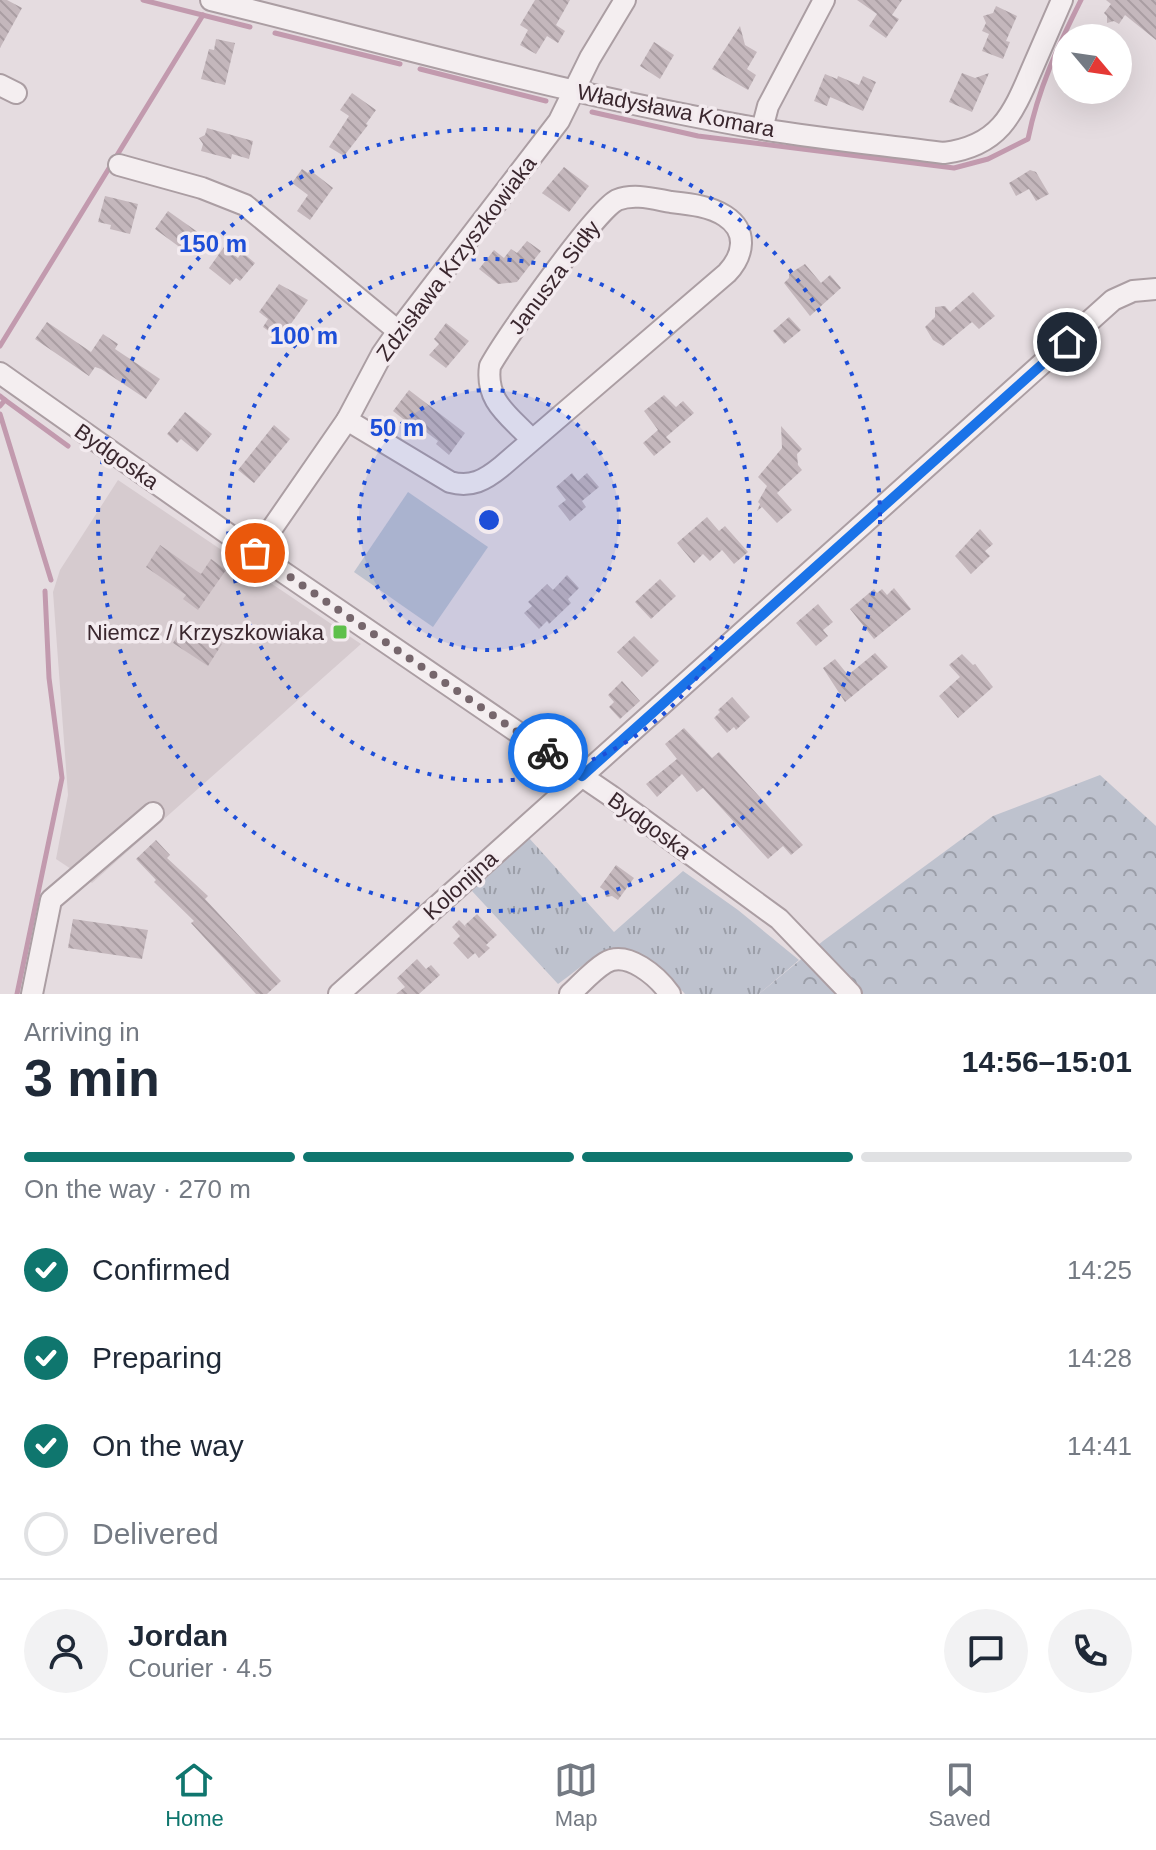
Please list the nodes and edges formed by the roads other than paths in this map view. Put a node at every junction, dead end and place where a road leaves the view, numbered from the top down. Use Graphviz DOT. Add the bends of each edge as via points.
graph roads {
  1 [pos="211,0"];
  2 [pos="625,0"];
  3 [pos="824,0"];
  4 [pos="1062,0"];
  5 [pos="575,90"];
  6 [pos="762,129"];
  7 [pos="119,165"];
  8 [pos="1156,289"];
  9 [pos="398,331"];
  10 [pos="0,373"];
  11 [pos="347,420"];
  12 [pos="532,440"];
  13 [pos="255,553"];
  14 [pos="582,776"];
  15 [pos="153,813"];
  16 [pos="32,994"];
  17 [pos="339,994"];
  18 [pos="570,994"];
  19 [pos="670,994"];
  20 [pos="851,994"];
  1 -- 5 [label="street, Władysława Komara"];
  2 -- 5 [label="street, Zdzisława Krzyszkowiaka"];
  3 -- 6 [label="street" via="768,106"];
  4 -- 6 [label="street, Władysława Komara" via="1015,109 1001,128 965,150 944,153"];
  5 -- 6 [label="street, Władysława Komara"];
  5 -- 9 [label="street, Zdzisława Krzyszkowiaka" via="559,121"];
  7 -- 9 [label="street" via="245,205"];
  8 -- 14 [label="street, Kolonijna" via="1113,300"];
  9 -- 11 [label="street, Zdzisława Krzyszkowiaka"];
  10 -- 13 [label="street, Bydgoska"];
  11 -- 12 [label="street, Janusza Sidły" via="463,486 489,477"];
  11 -- 13 [label="street, Zdzisława Krzyszkowiaka"];
  12 -- 12 [label="street, Janusza Sidły" via="736,263 743,246 726,216 701,206 635,196 615,201 594,222 490,366 491,395"];
  13 -- 14 [label="street, Bydgoska"];
  14 -- 17 [label="street, Kolonijna"];
  14 -- 20 [label="street, Bydgoska" via="779,919"];
  15 -- 16 [label="street" via="51,900"];
  18 -- 19 [label="street" via="607,961 626,959"];
}
